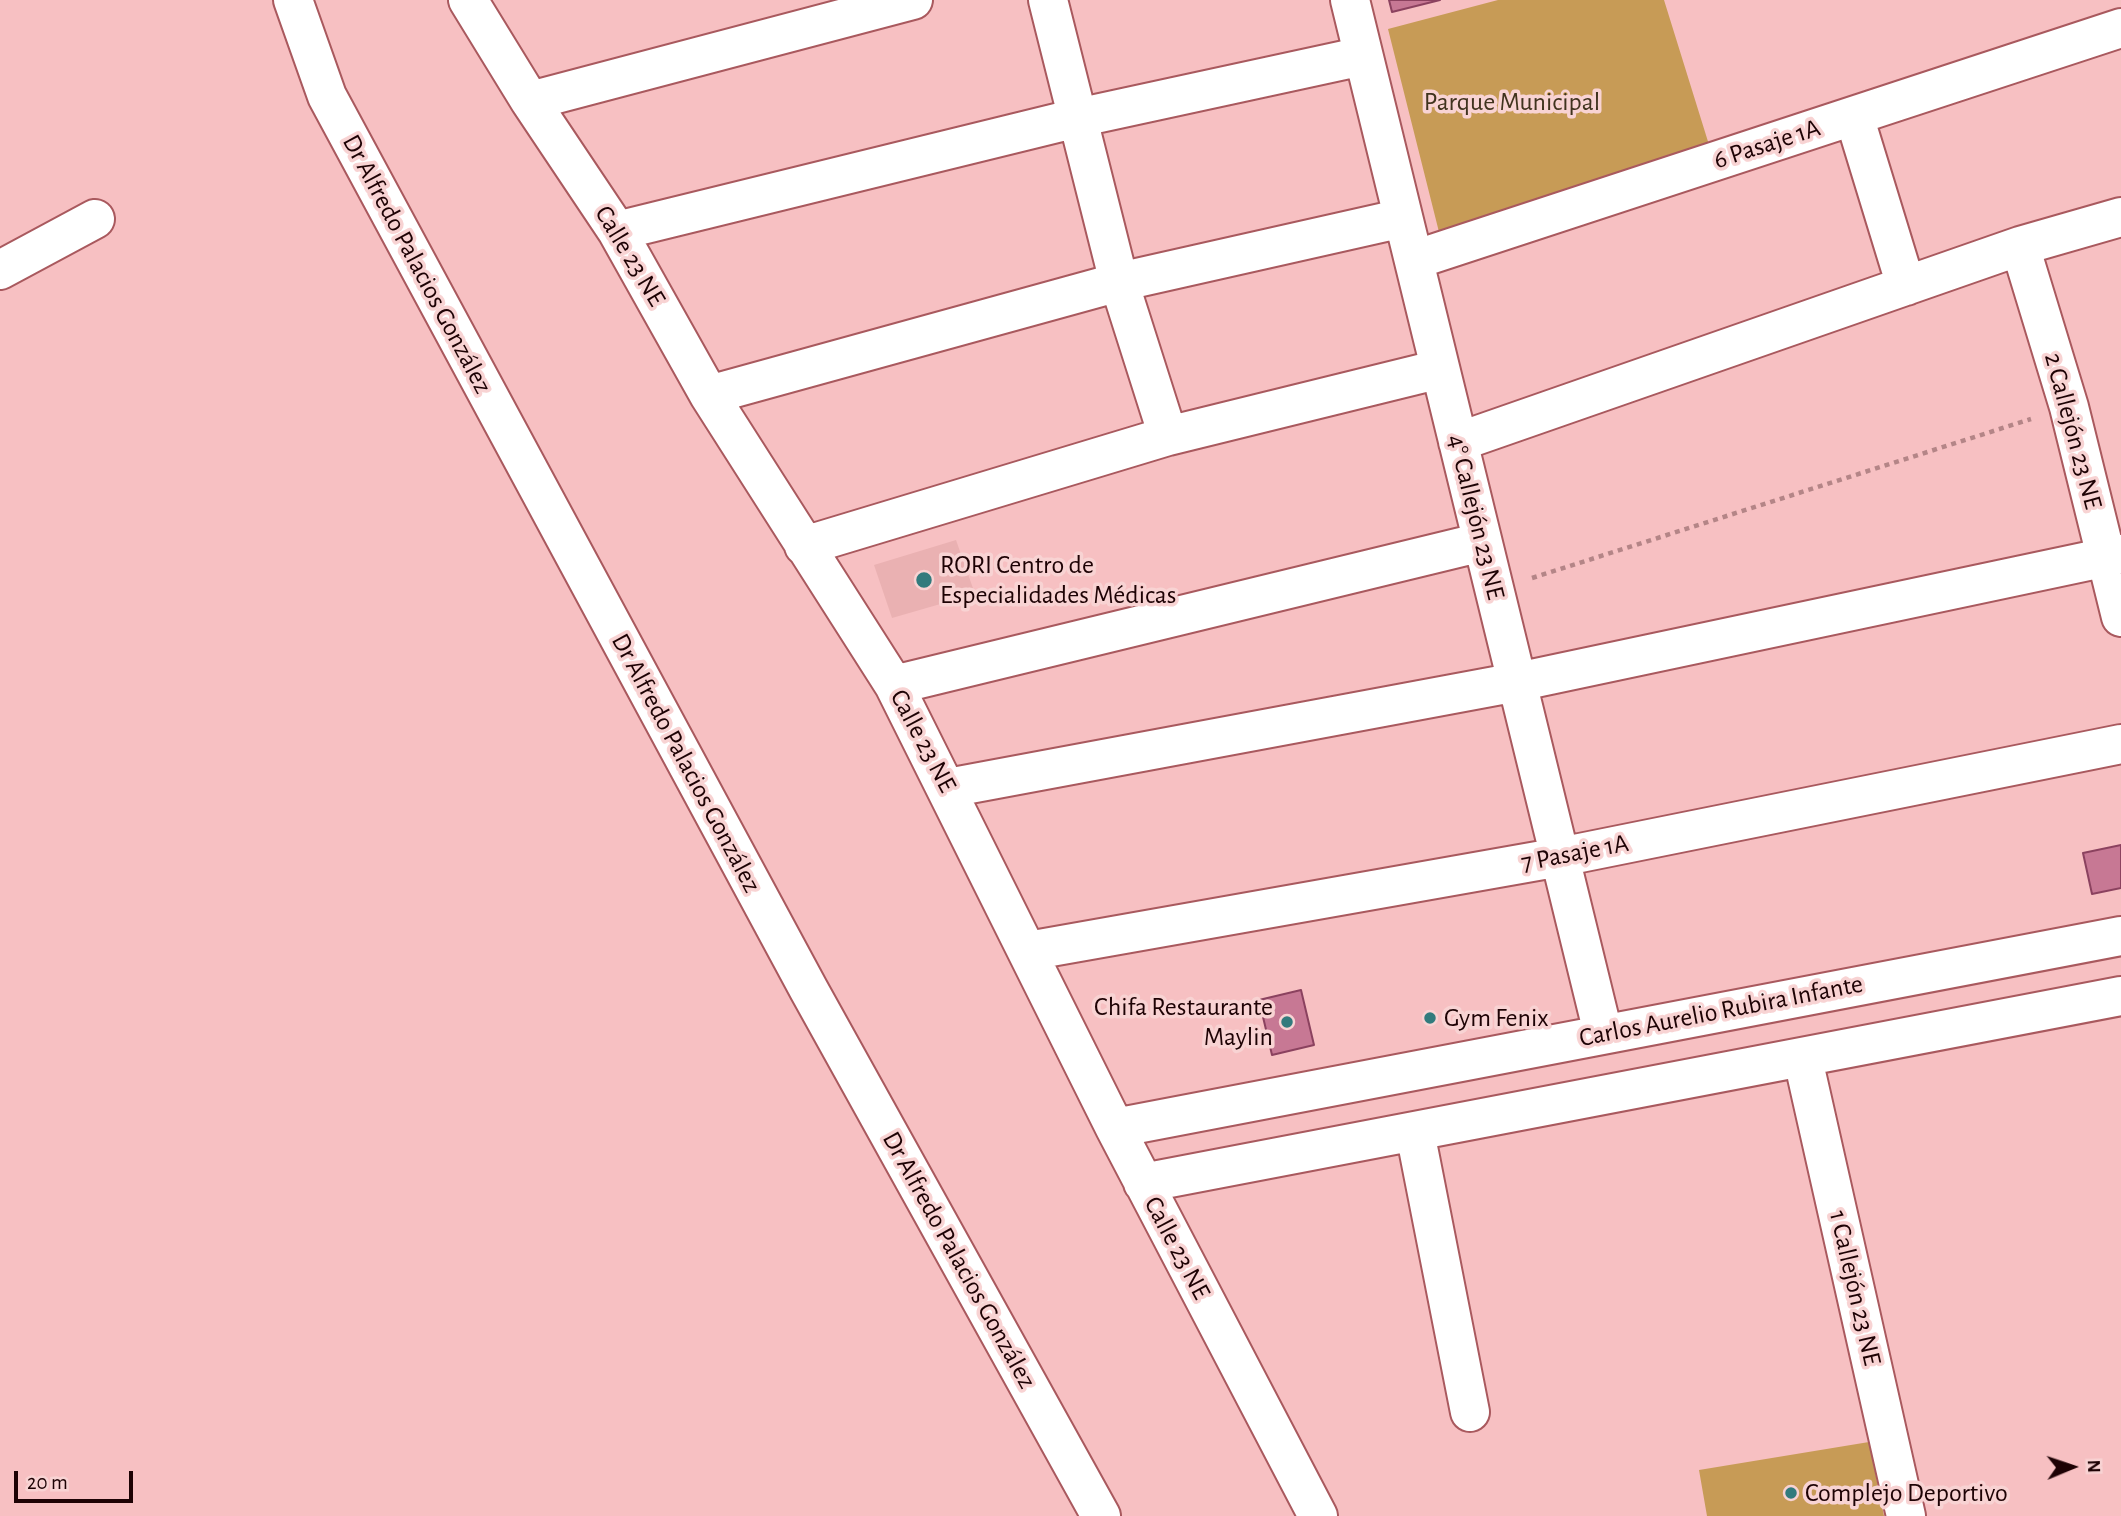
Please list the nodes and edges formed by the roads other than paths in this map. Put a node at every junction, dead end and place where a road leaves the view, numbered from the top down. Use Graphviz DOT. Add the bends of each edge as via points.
graph roads {
  1 [pos="293,0"];
  2 [pos="468,0"];
  3 [pos="913,0"];
  4 [pos="1048,0"];
  5 [pos="1349,0"];
  6 [pos="2121,28"];
  7 [pos="1363,56"];
  8 [pos="530,101"];
  9 [pos="1854,116"];
  10 [pos="1077,118"];
  11 [pos="2121,217"];
  12 [pos="1403,218"];
  13 [pos="95,219"];
  14 [pos="617,231"];
  15 [pos="2020,246"];
  16 [pos="1414,260"];
  17 [pos="0,270"];
  18 [pos="1119,282"];
  19 [pos="1906,286"];
  20 [pos="1440,369"];
  21 [pos="709,394"];
  22 [pos="1168,436"];
  23 [pos="1458,442"];
  24 [pos="1482,542"];
  25 [pos="804,546"];
  26 [pos="2113,555"];
  27 [pos="2121,617"];
  28 [pos="1517,682"];
  29 [pos="894,685"];
  30 [pos="2121,744"];
  31 [pos="948,788"];
  32 [pos="1560,857"];
  33 [pos="2121,936"];
  34 [pos="1028,951"];
  35 [pos="2121,996"];
  36 [pos="1603,1033"];
  37 [pos="1803,1059"];
  38 [pos="1115,1128"];
  39 [pos="1415,1132"];
  40 [pos="1143,1183"];
  41 [pos="1470,1412"];
  42 [pos="1101,1516"];
  43 [pos="1318,1516"];
  44 [pos="1906,1516"];
  1 -- 42 [label="street, Dr Alfredo Palacios González" via="327,96 815,1003"];
  2 -- 8 [label="street, Calle 23 NE"];
  3 -- 8 [label="street"];
  4 -- 10 [label="street"];
  5 -- 7 [label="street, 4° Callejón 23 NE"];
  6 -- 9 [label="street, 6 Pasaje 1A"];
  7 -- 10 [label="street"];
  7 -- 12 [label="street, 4° Callejón 23 NE"];
  8 -- 14 [label="street, Calle 23 NE"];
  9 -- 16 [label="street, 6 Pasaje 1A"];
  9 -- 19 [label="street"];
  10 -- 14 [label="street"];
  10 -- 18 [label="street"];
  11 -- 15 [label="street"];
  12 -- 16 [label="street, 4° Callejón 23 NE"];
  12 -- 18 [label="street"];
  13 -- 17 [label="street"];
  14 -- 21 [label="street, Calle 23 NE"];
  15 -- 19 [label="street"];
  15 -- 26 [label="street, 2 Callejón 23 NE"];
  16 -- 20 [label="street, 4° Callejón 23 NE"];
  18 -- 21 [label="street"];
  18 -- 22 [label="street"];
  19 -- 23 [label="street"];
  20 -- 22 [label="street"];
  20 -- 23 [label="street, 4° Callejón 23 NE"];
  21 -- 25 [label="street, Calle 23 NE"];
  22 -- 25 [label="street"];
  23 -- 24 [label="street, 4° Callejón 23 NE"];
  24 -- 28 [label="street, 4° Callejón 23 NE"];
  24 -- 29 [label="street"];
  25 -- 29 [label="street, Calle 23 NE"];
  26 -- 27 [label="street, 2 Callejón 23 NE"];
  26 -- 28 [label="street"];
  28 -- 31 [label="street"];
  28 -- 32 [label="street, 4° Callejón 23 NE"];
  29 -- 31 [label="street, Calle 23 NE"];
  30 -- 32 [label="street, 7 Pasaje 1A"];
  31 -- 34 [label="street, Calle 23 NE"];
  32 -- 34 [label="street, 7 Pasaje 1A"];
  32 -- 36 [label="street, 4° Callejón 23 NE"];
  33 -- 36 [label="street, Carlos Aurelio Rubira Infante"];
  34 -- 38 [label="street, Calle 23 NE"];
  35 -- 37 [label="street"];
  36 -- 38 [label="street, Carlos Aurelio Rubira Infante"];
  37 -- 39 [label="street"];
  37 -- 44 [label="street, 1 Callejón 23 NE"];
  38 -- 40 [label="street, Calle 23 NE"];
  39 -- 40 [label="street"];
  39 -- 41 [label="street"];
  40 -- 43 [label="street, Calle 23 NE"];
}
